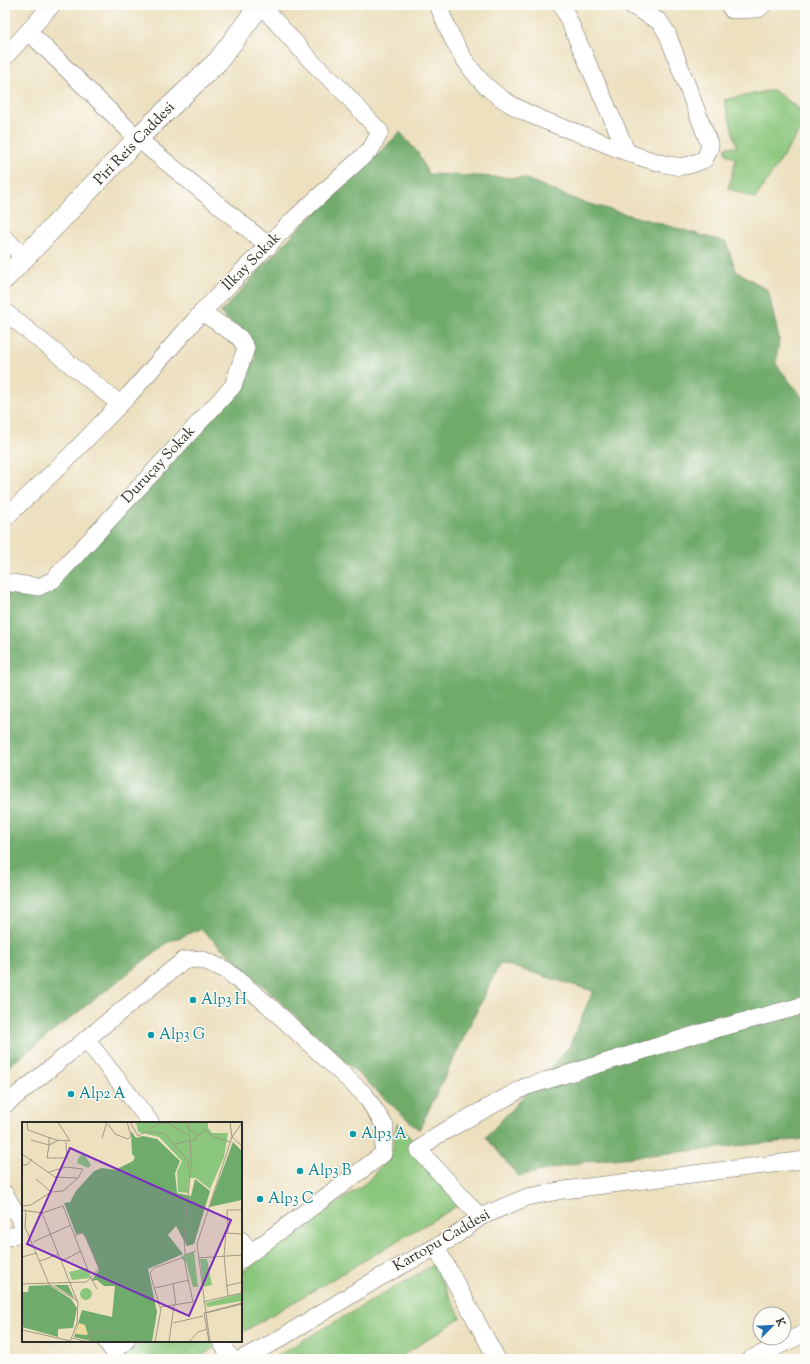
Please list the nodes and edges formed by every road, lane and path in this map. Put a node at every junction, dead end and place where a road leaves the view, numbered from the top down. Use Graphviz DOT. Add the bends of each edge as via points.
graph roads {
  1 [pos="52,5"];
  2 [pos="261,5"];
  3 [pos="438,5"];
  4 [pos="562,5"];
  5 [pos="631,5"];
  6 [pos="729,5"];
  7 [pos="763,5"];
  8 [pos="29,32"];
  9 [pos="5,57"];
  10 [pos="138,139"];
  11 [pos="627,152"];
  12 [pos="5,238"];
  13 [pos="269,246"];
  14 [pos="25,258"];
  15 [pos="5,278"];
  16 [pos="5,312"];
  17 [pos="202,312"];
  18 [pos="120,404"];
  19 [pos="5,518"];
  20 [pos="5,582"];
  21 [pos="805,1005"];
  22 [pos="86,1039"];
  23 [pos="5,1105"];
  24 [pos="150,1122"];
  25 [pos="805,1160"];
  26 [pos="5,1194"];
  27 [pos="480,1217"];
  28 [pos="22,1223"];
  29 [pos="22,1232"];
  30 [pos="5,1238"];
  31 [pos="436,1247"];
  32 [pos="244,1251"];
  33 [pos="805,1333"];
  34 [pos="107,1342"];
  35 [pos="125,1342"];
  36 [pos="222,1342"];
  37 [pos="231,1359"];
  38 [pos="241,1359"];
  39 [pos="497,1359"];
  40 [pos="751,1359"];
  1 -- 8 [label="street"];
  2 -- 10 [label="main road, Piri Reis Caddesi" via="218,61"];
  2 -- 13 [label="street, İlkay Sokak" via="380,132 371,149"];
  3 -- 11 [label="street" via="450,35 473,72 486,86 525,113"];
  4 -- 11 [label="street"];
  5 -- 11 [label="street" via="660,22 667,33 710,146 705,159 686,166 676,166"];
  6 -- 7 [label="street" via="732,10 758,8"];
  8 -- 9 [label="street"];
  8 -- 10 [label="street"];
  10 -- 13 [label="street"];
  10 -- 14 [label="main road, Piri Reis Caddesi"];
  12 -- 14 [label="street"];
  13 -- 17 [label="street, İlkay Sokak"];
  14 -- 15 [label="main road, Piri Reis Caddesi"];
  16 -- 18 [label="street"];
  17 -- 18 [label="street, İlkay Sokak"];
  17 -- 20 [label="street, Duruçay Sokak" via="240,338 246,348 233,386 53,580 39,587"];
  18 -- 19 [label="street, İlkay Sokak"];
  21 -- 27 [label="street" via="697,1034 525,1087 436,1136 419,1150"];
  22 -- 23 [label="street"];
  22 -- 24 [label="street"];
  22 -- 32 [label="street" via="184,960 201,959 226,970 267,1004 365,1095 385,1126 384,1154"];
  25 -- 27 [label="street, Kartopu Caddesi" via="564,1190 527,1198"];
  26 -- 28 [label="street"];
  27 -- 31 [label="street, Kartopu Caddesi"];
  29 -- 30 [label="street"];
  31 -- 38 [label="street, Kartopu Caddesi"];
  31 -- 39 [label="street"];
  33 -- 40 [label="street"];
  34 -- 35 [label="street" via="112,1351"];
  36 -- 37 [label="street"];
}
